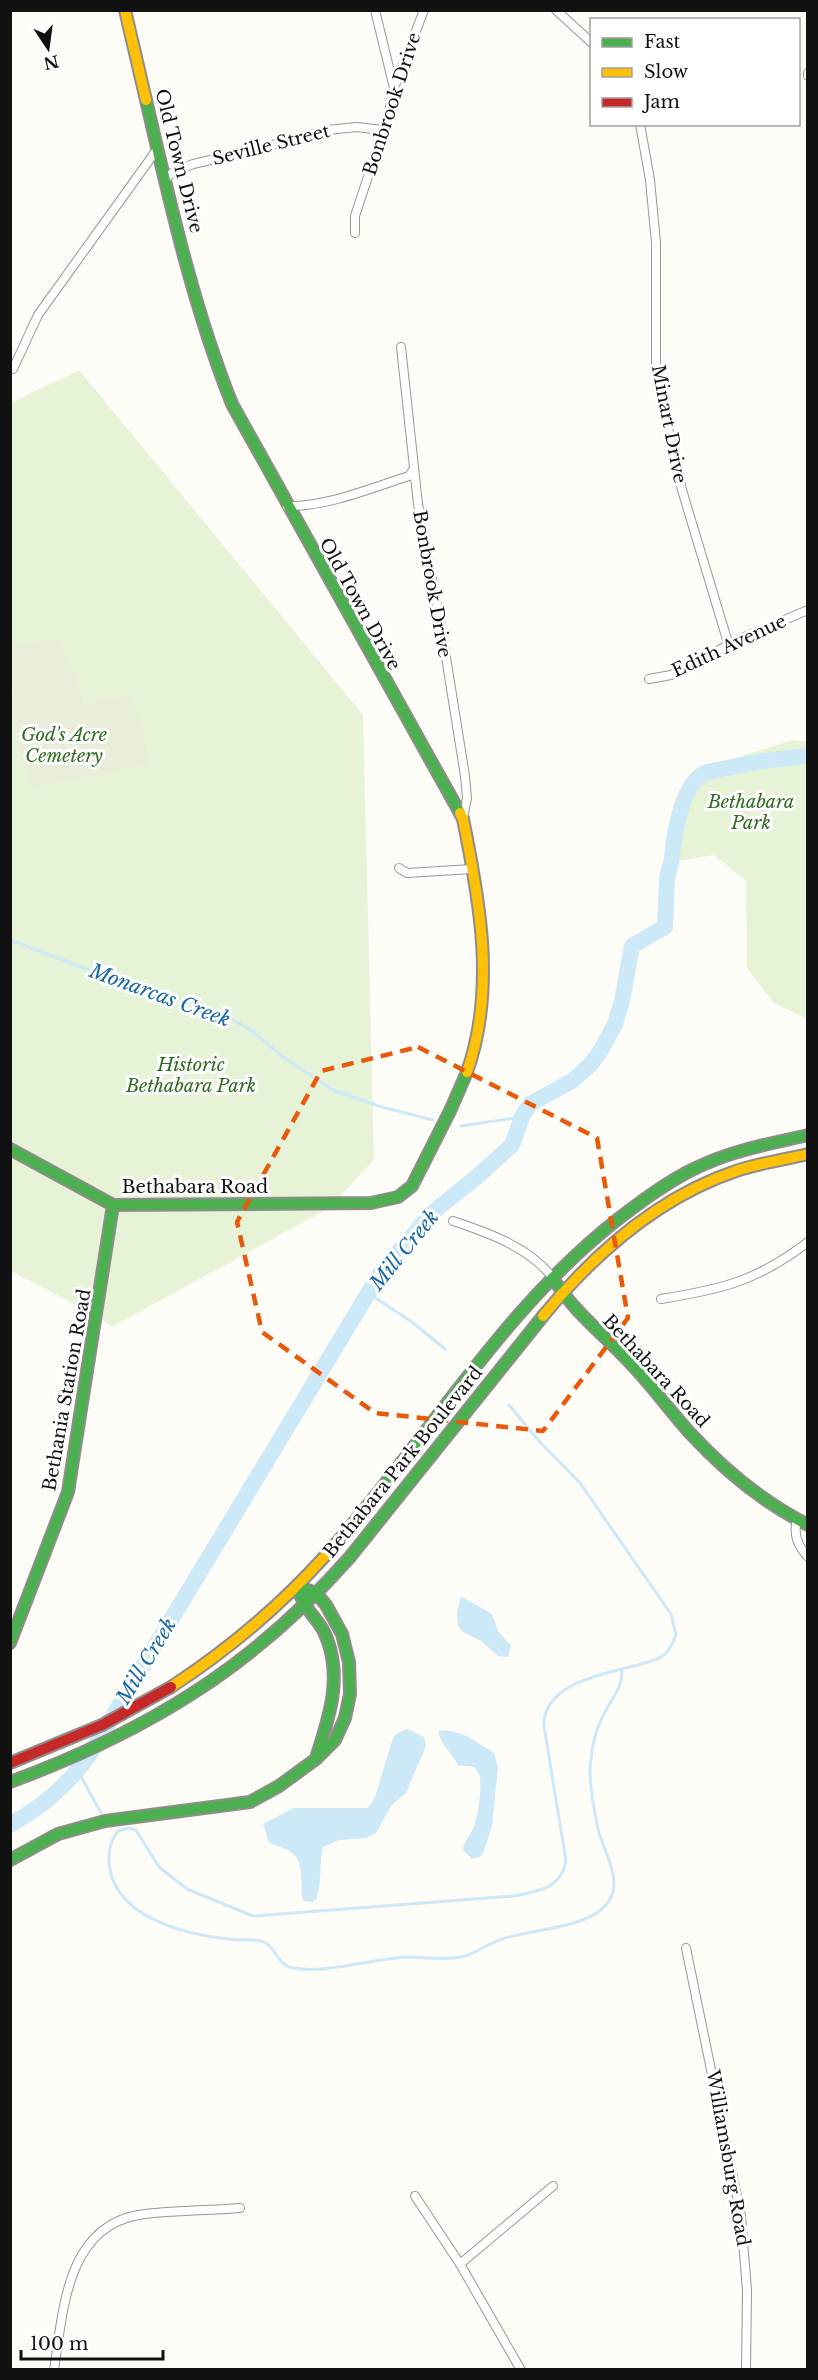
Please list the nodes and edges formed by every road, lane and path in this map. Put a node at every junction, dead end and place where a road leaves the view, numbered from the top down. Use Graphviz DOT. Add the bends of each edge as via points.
graph roads {
  1 [pos="125,10"];
  2 [pos="375,10"];
  3 [pos="424,10"];
  4 [pos="556,10"];
  5 [pos="590,42"];
  6 [pos="394,88"];
  7 [pos="640,126"];
  8 [pos="382,130"];
  9 [pos="158,148"];
  10 [pos="165,180"];
  11 [pos="355,232"];
  12 [pos="401,347"];
  13 [pos="13,369"];
  14 [pos="413,470"];
  15 [pos="287,506"];
  16 [pos="807,610"];
  17 [pos="729,646"];
  18 [pos="649,679"];
  19 [pos="462,819"];
  20 [pos="399,868"];
  21 [pos="472,869"];
  22 [pos="807,1135"];
  23 [pos="10,1149"];
  24 [pos="807,1154"];
  25 [pos="393,1201"];
  26 [pos="113,1205"];
  27 [pos="453,1221"];
  28 [pos="807,1242"];
  29 [pos="553,1278"];
  30 [pos="561,1294"];
  31 [pos="661,1299"];
  32 [pos="802,1522"];
  33 [pos="807,1557"];
  34 [pos="297,1586"];
  35 [pos="316,1593"];
  36 [pos="304,1606"];
  37 [pos="10,1643"];
  38 [pos="316,1759"];
  39 [pos="10,1763"];
  40 [pos="10,1782"];
  41 [pos="10,1860"];
  42 [pos="686,1948"];
  43 [pos="553,2186"];
  44 [pos="416,2196"];
  45 [pos="240,2208"];
  46 [pos="460,2264"];
  47 [pos="54,2370"];
  48 [pos="521,2370"];
  49 [pos="746,2370"];
  1 -- 9 [label="street, Old Town Drive"];
  2 -- 6 [label="street"];
  3 -- 6 [label="street, Bonbrook Drive"];
  4 -- 5 [label="street"];
  6 -- 8 [label="street, Bonbrook Drive"];
  7 -- 17 [label="street, Minart Drive" via="656,243 658,384 682,490"];
  8 -- 10 [label="street, Seville Street" via="327,130 192,164"];
  8 -- 11 [label="street, Bonbrook Drive" via="355,216"];
  9 -- 10 [label="street, Old Town Drive"];
  9 -- 13 [label="street" via="38,315"];
  10 -- 15 [label="street, Old Town Drive" via="213,356 232,404"];
  12 -- 14 [label="street, Bonbrook Drive"];
  14 -- 15 [label="street" via="409,476 350,495"];
  14 -- 19 [label="street, Bonbrook Drive" via="465,776 467,798"];
  15 -- 19 [label="street, Old Town Drive"];
  16 -- 17 [label="street, Edith Avenue"];
  17 -- 18 [label="street, Edith Avenue" via="671,675"];
  19 -- 21 [label="street, Old Town Drive"];
  20 -- 21 [label="street" via="407,873"];
  21 -- 25 [label="street, Old Town Drive" via="482,936 482,984 473,1051 416,1181"];
  22 -- 29 [label="street, Bethabara Park Boulevard" via="731,1154 693,1169 640,1202 585,1244"];
  23 -- 26 [label="street, Bethabara Road"];
  24 -- 30 [label="street, Bethabara Park Boulevard" via="736,1171 702,1186 641,1223 596,1258"];
  25 -- 26 [label="street, Bethabara Road"];
  26 -- 37 [label="street, Bethania Station Road" via="68,1492"];
  27 -- 29 [label="street, Bethabara Road" via="496,1236 543,1265"];
  28 -- 31 [label="street" via="768,1270 735,1284"];
  29 -- 30 [label="street, Bethabara Road"];
  29 -- 34 [label="street, Bethabara Park Boulevard" via="468,1376 345,1533"];
  30 -- 32 [label="street, Bethabara Road" via="639,1371 729,1473 757,1497"];
  30 -- 35 [label="street, Bethabara Park Boulevard" via="360,1545"];
  32 -- 33 [label="street" via="794,1531"];
  34 -- 35 [label="street"];
  34 -- 36 [label="street"];
  34 -- 39 [label="street, Bethabara Park Boulevard" via="186,1677 104,1724"];
  35 -- 36 [label="street, Bethabara Park Boulevard"];
  35 -- 38 [label="street" via="342,1634 349,1662 350,1694 335,1740"];
  36 -- 38 [label="street" via="324,1631 333,1661 335,1694"];
  36 -- 40 [label="street, Bethabara Park Boulevard" via="244,1657 171,1709 111,1742"];
  38 -- 41 [label="street" via="250,1802 105,1821 58,1834"];
  42 -- 49 [label="street, Williamsburg Road" via="741,2216 747,2290"];
  43 -- 46 [label="street"];
  44 -- 46 [label="street"];
  45 -- 47 [label="street" via="138,2215 99,2234 81,2253 76,2265"];
  46 -- 48 [label="street"];
}
